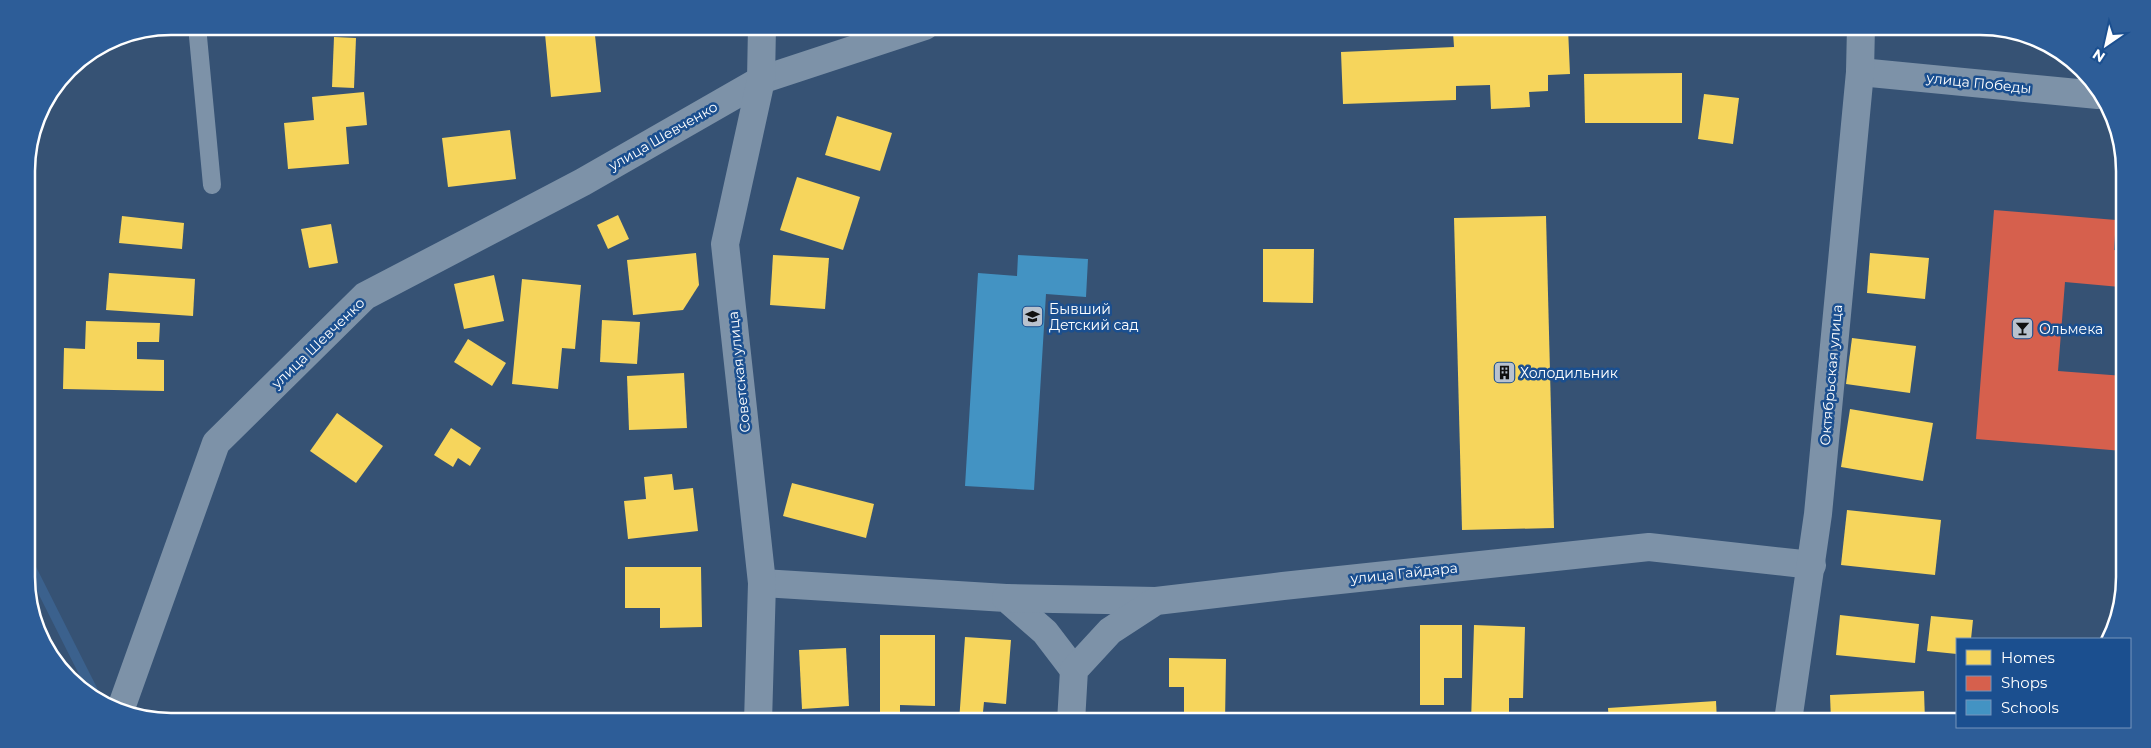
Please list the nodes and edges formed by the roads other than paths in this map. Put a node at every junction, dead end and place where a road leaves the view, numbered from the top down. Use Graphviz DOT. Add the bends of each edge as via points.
graph roads {
  1 [pos="198,35"];
  2 [pos="762,35"];
  3 [pos="898,35"];
  4 [pos="1861,35"];
  5 [pos="1860,72"];
  6 [pos="761,80"];
  7 [pos="2093,94"];
  8 [pos="212,184"];
  9 [pos="1812,565"];
  10 [pos="762,583"];
  11 [pos="1006,598"];
  12 [pos="1156,601"];
  13 [pos="1074,670"];
  14 [pos="122,704"];
  15 [pos="758,713"];
  16 [pos="1071,713"];
  17 [pos="1789,713"];
  1 -- 8 [label="lane"];
  2 -- 6 [label="street, Советская улица"];
  3 -- 6 [label="street"];
  4 -- 5 [label="street, Октябрьская улица"];
  5 -- 7 [label="street, улица Победы"];
  5 -- 9 [label="street, Октябрьская улица"];
  6 -- 10 [label="street, Советская улица" via="725,244"];
  6 -- 14 [label="street, улица Шевченко" via="584,182 365,296 216,443"];
  9 -- 12 [label="street, улица Гайдара" via="1649,547"];
  9 -- 17 [label="street, Октябрьская улица"];
  10 -- 11 [label="street"];
  10 -- 15 [label="street, Советская улица"];
  11 -- 12 [label="street"];
  11 -- 13 [label="street" via="1045,632"];
  12 -- 13 [label="street, улица Гайдара" via="1110,631"];
  13 -- 16 [label="street"];
}
